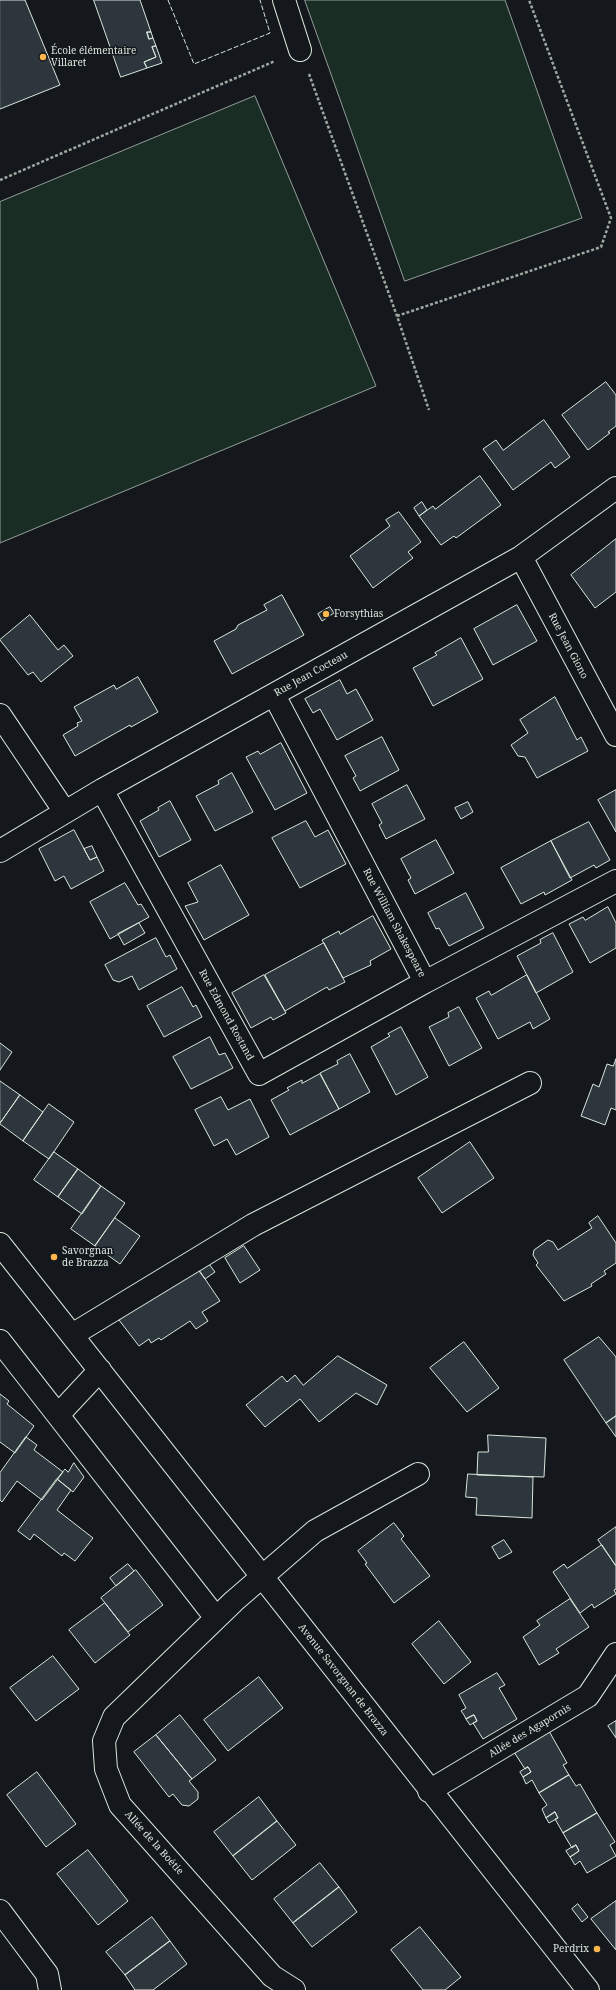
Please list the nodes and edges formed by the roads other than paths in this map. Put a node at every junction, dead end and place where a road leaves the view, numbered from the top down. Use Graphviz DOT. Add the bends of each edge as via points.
graph roads {
  1 [pos="284,0"];
  2 [pos="300,50"];
  3 [pos="616,488"];
  4 [pos="521,557"];
  5 [pos="274,695"];
  6 [pos="0,715"];
  7 [pos="616,735"];
  8 [pos="102,790"];
  9 [pos="65,812"];
  10 [pos="0,851"];
  11 [pos="616,881"];
  12 [pos="425,982"];
  13 [pos="530,1083"];
  14 [pos="0,1244"];
  15 [pos="72,1335"];
  16 [pos="0,1341"];
  17 [pos="100,1370"];
  18 [pos="58,1415"];
  19 [pos="418,1474"];
  20 [pos="262,1576"];
  21 [pos="216,1618"];
  22 [pos="616,1654"];
  23 [pos="429,1791"];
  24 [pos="0,1911"];
  25 [pos="50,1990"];
  26 [pos="294,1990"];
  27 [pos="588,1990"];
  1 -- 2 [label="street"];
  3 -- 4 [label="street, Rue Jean Cocteau"];
  4 -- 5 [label="street, Rue Jean Cocteau"];
  4 -- 7 [label="street, Rue Jean Giono"];
  5 -- 8 [label="street, Rue Jean Cocteau"];
  5 -- 12 [label="street, Rue William Shakespeare"];
  6 -- 9 [label="street"];
  8 -- 9 [label="street, Rue Jean Cocteau"];
  8 -- 12 [label="street, Rue Edmond Rostand" via="259,1074"];
  9 -- 10 [label="street, Rue Jean Cocteau"];
  11 -- 12 [label="street, Rue William Shakespeare"];
  13 -- 15 [label="street" via="253,1225"];
  14 -- 15 [label="street, Avenue Savorgnan de Brazza"];
  15 -- 17 [label="street, Avenue Savorgnan de Brazza"];
  16 -- 18 [label="street"];
  17 -- 18 [label="street"];
  17 -- 20 [label="street, Avenue Savorgnan de Brazza"];
  18 -- 21 [label="street"];
  19 -- 20 [label="street, Allée de la Boétie" via="315,1531"];
  20 -- 21 [label="street, Allée de la Boétie"];
  20 -- 23 [label="street, Avenue Savorgnan de Brazza"];
  21 -- 26 [label="street, Allée de la Boétie" via="114,1717 104,1741 106,1769 120,1806 272,1976"];
  22 -- 23 [label="street, Allée des Agapornis" via="588,1696"];
  23 -- 27 [label="street, Avenue Savorgnan de Brazza"];
  24 -- 25 [label="street" via="47,1974"];
}
